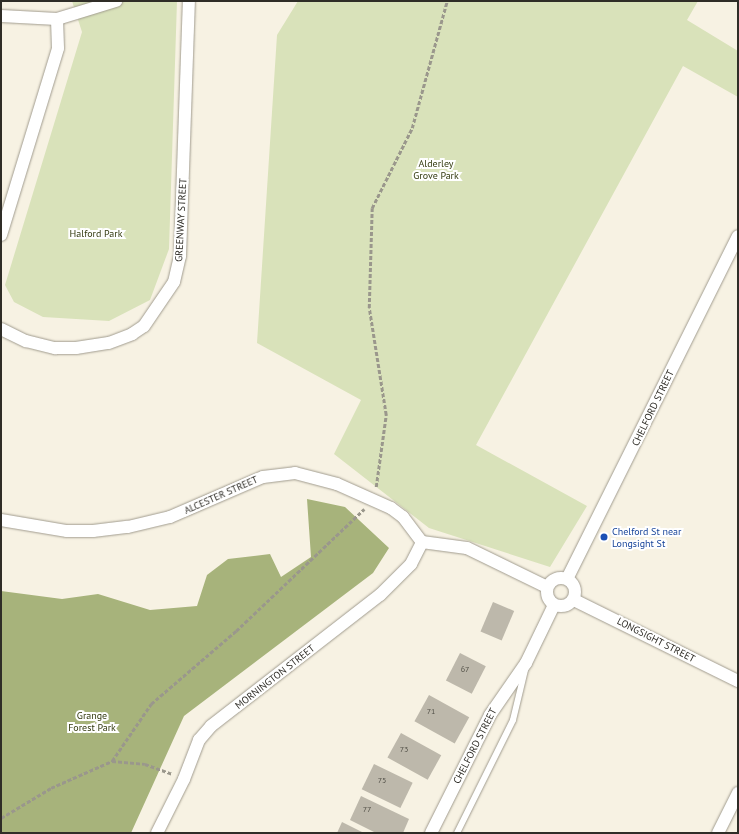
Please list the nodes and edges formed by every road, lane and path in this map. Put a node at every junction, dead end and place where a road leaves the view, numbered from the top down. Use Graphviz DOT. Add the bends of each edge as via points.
graph roads {
  1 [pos="116,1"];
  2 [pos="190,1"];
  3 [pos="447,1"];
  4 [pos="1,16"];
  5 [pos="57,19"];
  6 [pos="1,235"];
  7 [pos="738,236"];
  8 [pos="1,329"];
  9 [pos="374,500"];
  10 [pos="1,520"];
  11 [pos="422,542"];
  12 [pos="568,580"];
  13 [pos="548,587"];
  14 [pos="574,600"];
  15 [pos="554,605"];
  16 [pos="526,663"];
  17 [pos="738,682"];
  18 [pos="112,760"];
  19 [pos="184,779"];
  20 [pos="738,793"];
  21 [pos="1,818"];
  22 [pos="157,833"];
  23 [pos="431,833"];
  24 [pos="457,833"];
  25 [pos="718,833"];
  1 -- 5 [label="street"];
  2 -- 8 [label="street, GREENWAY STREET" via="180,256 174,282 144,326 109,343 55,348 26,341"];
  3 -- 9 [label="path" via="412,128 372,208 369,308 386,415"];
  4 -- 5 [label="street"];
  5 -- 6 [label="street" via="58,48"];
  7 -- 12 [label="street, CHELFORD STREET"];
  9 -- 10 [label="street, ALCESTER STREET" via="318,478 281,472 170,516 128,527 67,531"];
  9 -- 11 [label="street, ALCESTER STREET" via="402,517"];
  9 -- 18 [label="path" via="236,631 151,704"];
  11 -- 13 [label="street" via="467,548"];
  11 -- 19 [label="street, MORNINGTON STREET" via="411,564 380,595 210,726 199,740"];
  12 -- 13 [label="street" via="558,578"];
  12 -- 14 [label="street" via="576,590"];
  13 -- 15 [label="street" via="547,595"];
  14 -- 15 [label="street" via="563,607"];
  14 -- 17 [label="street, LONGSIGHT STREET"];
  15 -- 16 [label="street, CHELFORD STREET"];
  16 -- 23 [label="street, CHELFORD STREET" via="490,715"];
  16 -- 24 [label="lane, CHELFORD STREET" via="513,720"];
  18 -- 19 [label="path" via="145,764"];
  18 -- 21 [label="path" via="51,788"];
  19 -- 22 [label="street, MORNINGTON STREET"];
  20 -- 25 [label="street"];
}
